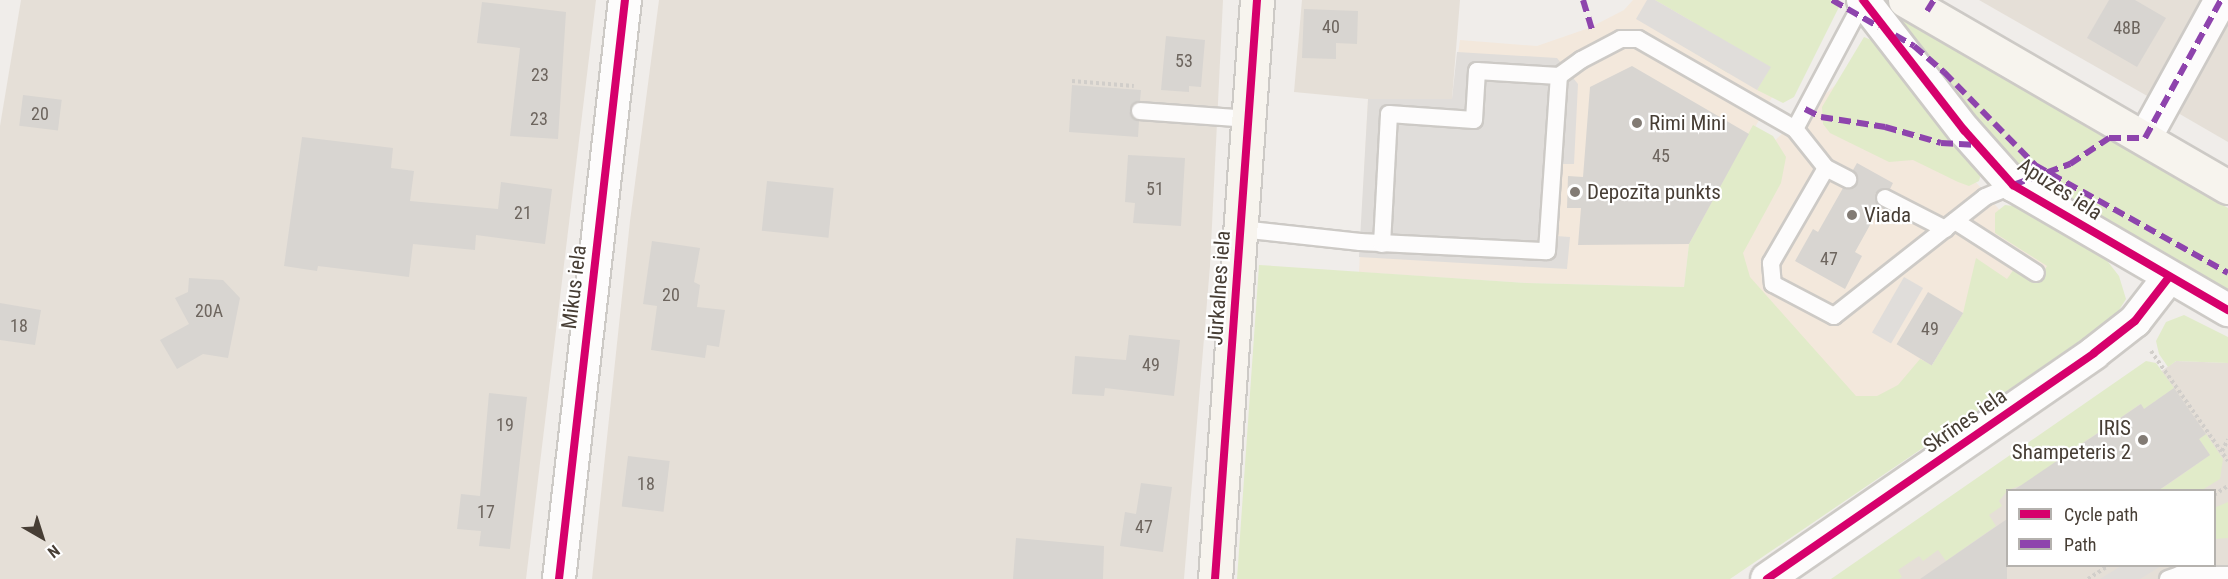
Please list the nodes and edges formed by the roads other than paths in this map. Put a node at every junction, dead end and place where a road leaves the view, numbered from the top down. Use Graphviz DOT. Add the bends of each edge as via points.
graph roads {
  1 [pos="625,0"];
  2 [pos="1257,0"];
  3 [pos="1863,0"];
  4 [pos="2221,0"];
  5 [pos="1922,4"];
  6 [pos="1559,76"];
  7 [pos="1140,111"];
  8 [pos="1249,119"];
  9 [pos="1795,129"];
  10 [pos="2145,138"];
  11 [pos="1826,168"];
  12 [pos="1848,179"];
  13 [pos="2013,185"];
  14 [pos="2228,187"];
  15 [pos="1885,198"];
  16 [pos="1950,225"];
  17 [pos="1241,229"];
  18 [pos="1382,244"];
  19 [pos="2036,273"];
  20 [pos="2169,277"];
  21 [pos="2228,310"];
  22 [pos="2228,575"];
  23 [pos="559,579"];
  24 [pos="1215,579"];
  25 [pos="1767,579"];
  26 [pos="2168,579"];
  1 -- 23 [label="street, Mikus iela"];
  2 -- 8 [label="street, Jūrkalnes iela"];
  3 -- 9 [label="lane"];
  3 -- 13 [label="street, Apuzes iela"];
  4 -- 10 [label="street"];
  5 -- 10 [label="street"];
  6 -- 9 [label="lane" via="1621,39 1638,39"];
  6 -- 18 [label="lane" via="1547,251"];
  6 -- 18 [label="lane" via="1477,71 1474,120 1389,114"];
  7 -- 8 [label="lane"];
  8 -- 17 [label="street, Jūrkalnes iela"];
  9 -- 11 [label="lane"];
  10 -- 14 [label="street"];
  11 -- 12 [label="lane"];
  11 -- 16 [label="lane" via="1771,263 1773,284 1834,316"];
  13 -- 16 [label="lane" via="1985,197"];
  13 -- 20 [label="street, Apuzes iela"];
  15 -- 16 [label="lane"];
  16 -- 19 [label="lane"];
  17 -- 18 [label="lane"];
  17 -- 24 [label="street, Jūrkalnes iela"];
  20 -- 21 [label="street, Apuzes iela"];
  20 -- 25 [label="street, Skrīnes iela" via="2135,321 2094,353"];
  22 -- 26 [label="lane" via="2180,575"];
}
